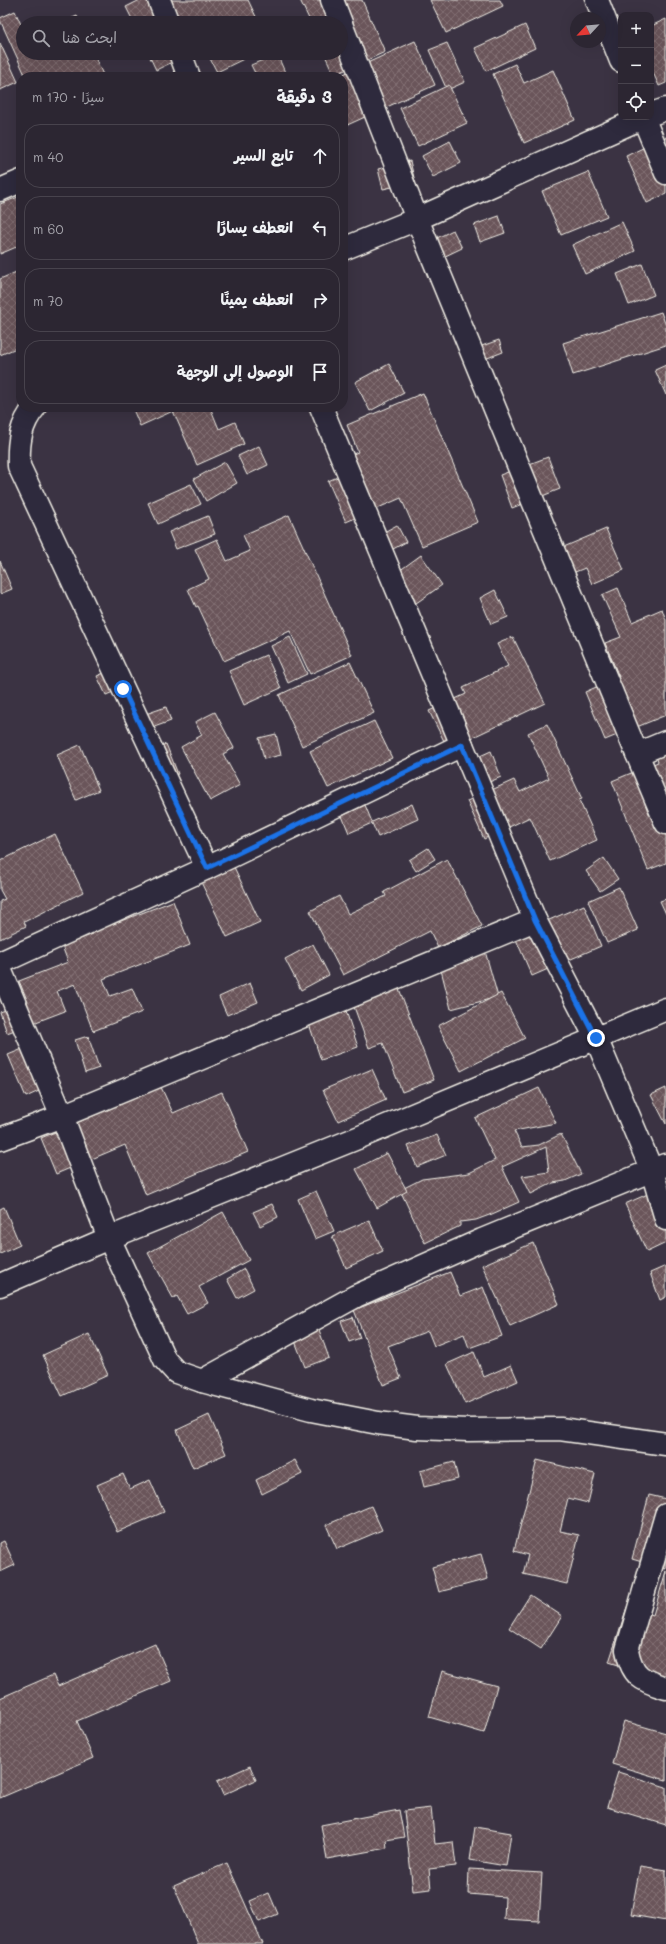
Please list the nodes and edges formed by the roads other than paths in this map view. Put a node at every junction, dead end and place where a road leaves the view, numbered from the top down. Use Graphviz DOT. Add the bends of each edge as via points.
graph roads {
  1 [pos="159,0"];
  2 [pos="332,0"];
  3 [pos="597,0"];
  4 [pos="165,16"];
  5 [pos="338,16"];
  6 [pos="348,41"];
  7 [pos="618,53"];
  8 [pos="183,60"];
  9 [pos="187,72"];
  10 [pos="666,109"];
  11 [pos="654,113"];
  12 [pos="637,120"];
  13 [pos="645,120"];
  14 [pos="666,173"];
  15 [pos="16,183"];
  16 [pos="0,190"];
  17 [pos="417,219"];
  18 [pos="348,247"];
  19 [pos="30,412"];
  20 [pos="323,412"];
  21 [pos="666,742"];
  22 [pos="462,745"];
  23 [pos="637,754"];
  24 [pos="666,823"];
  25 [pos="207,868"];
  26 [pos="535,920"];
  27 [pos="0,963"];
  28 [pos="0,969"];
  29 [pos="666,1009"];
  30 [pos="596,1038"];
  31 [pos="62,1116"];
  32 [pos="0,1139"];
  33 [pos="659,1168"];
  34 [pos="666,1219"];
  35 [pos="109,1238"];
  36 [pos="0,1285"];
  37 [pos="202,1381"];
  38 [pos="666,1444"];
  39 [pos="666,1514"];
  40 [pos="666,1688"];
  1 -- 4 [label="street"];
  2 -- 5 [label="street"];
  3 -- 7 [label="street"];
  6 -- 17 [label="street"];
  8 -- 9 [label="street"];
  10 -- 11 [label="street"];
  12 -- 17 [label="street"];
  13 -- 14 [label="street"];
  15 -- 16 [label="street"];
  17 -- 18 [label="street"];
  17 -- 23 [label="street"];
  19 -- 25 [label="street" via="22,428 18,446 19,466"];
  20 -- 22 [label="street"];
  21 -- 23 [label="street"];
  22 -- 25 [label="street"];
  22 -- 26 [label="street"];
  23 -- 24 [label="street"];
  25 -- 27 [label="street"];
  26 -- 30 [label="street"];
  26 -- 31 [label="street"];
  28 -- 31 [label="street"];
  29 -- 30 [label="street"];
  30 -- 33 [label="street"];
  30 -- 35 [label="street" via="360,1138"];
  31 -- 32 [label="street"];
  31 -- 35 [label="street"];
  33 -- 34 [label="street"];
  33 -- 37 [label="street" via="482,1240 356,1296"];
  35 -- 36 [label="street"];
  35 -- 37 [label="street" via="165,1360 176,1372"];
  37 -- 38 [label="street" via="311,1410 378,1423 468,1430 560,1429"];
  39 -- 40 [label="street" via="627,1650 630,1664 637,1674 647,1682"];
}
